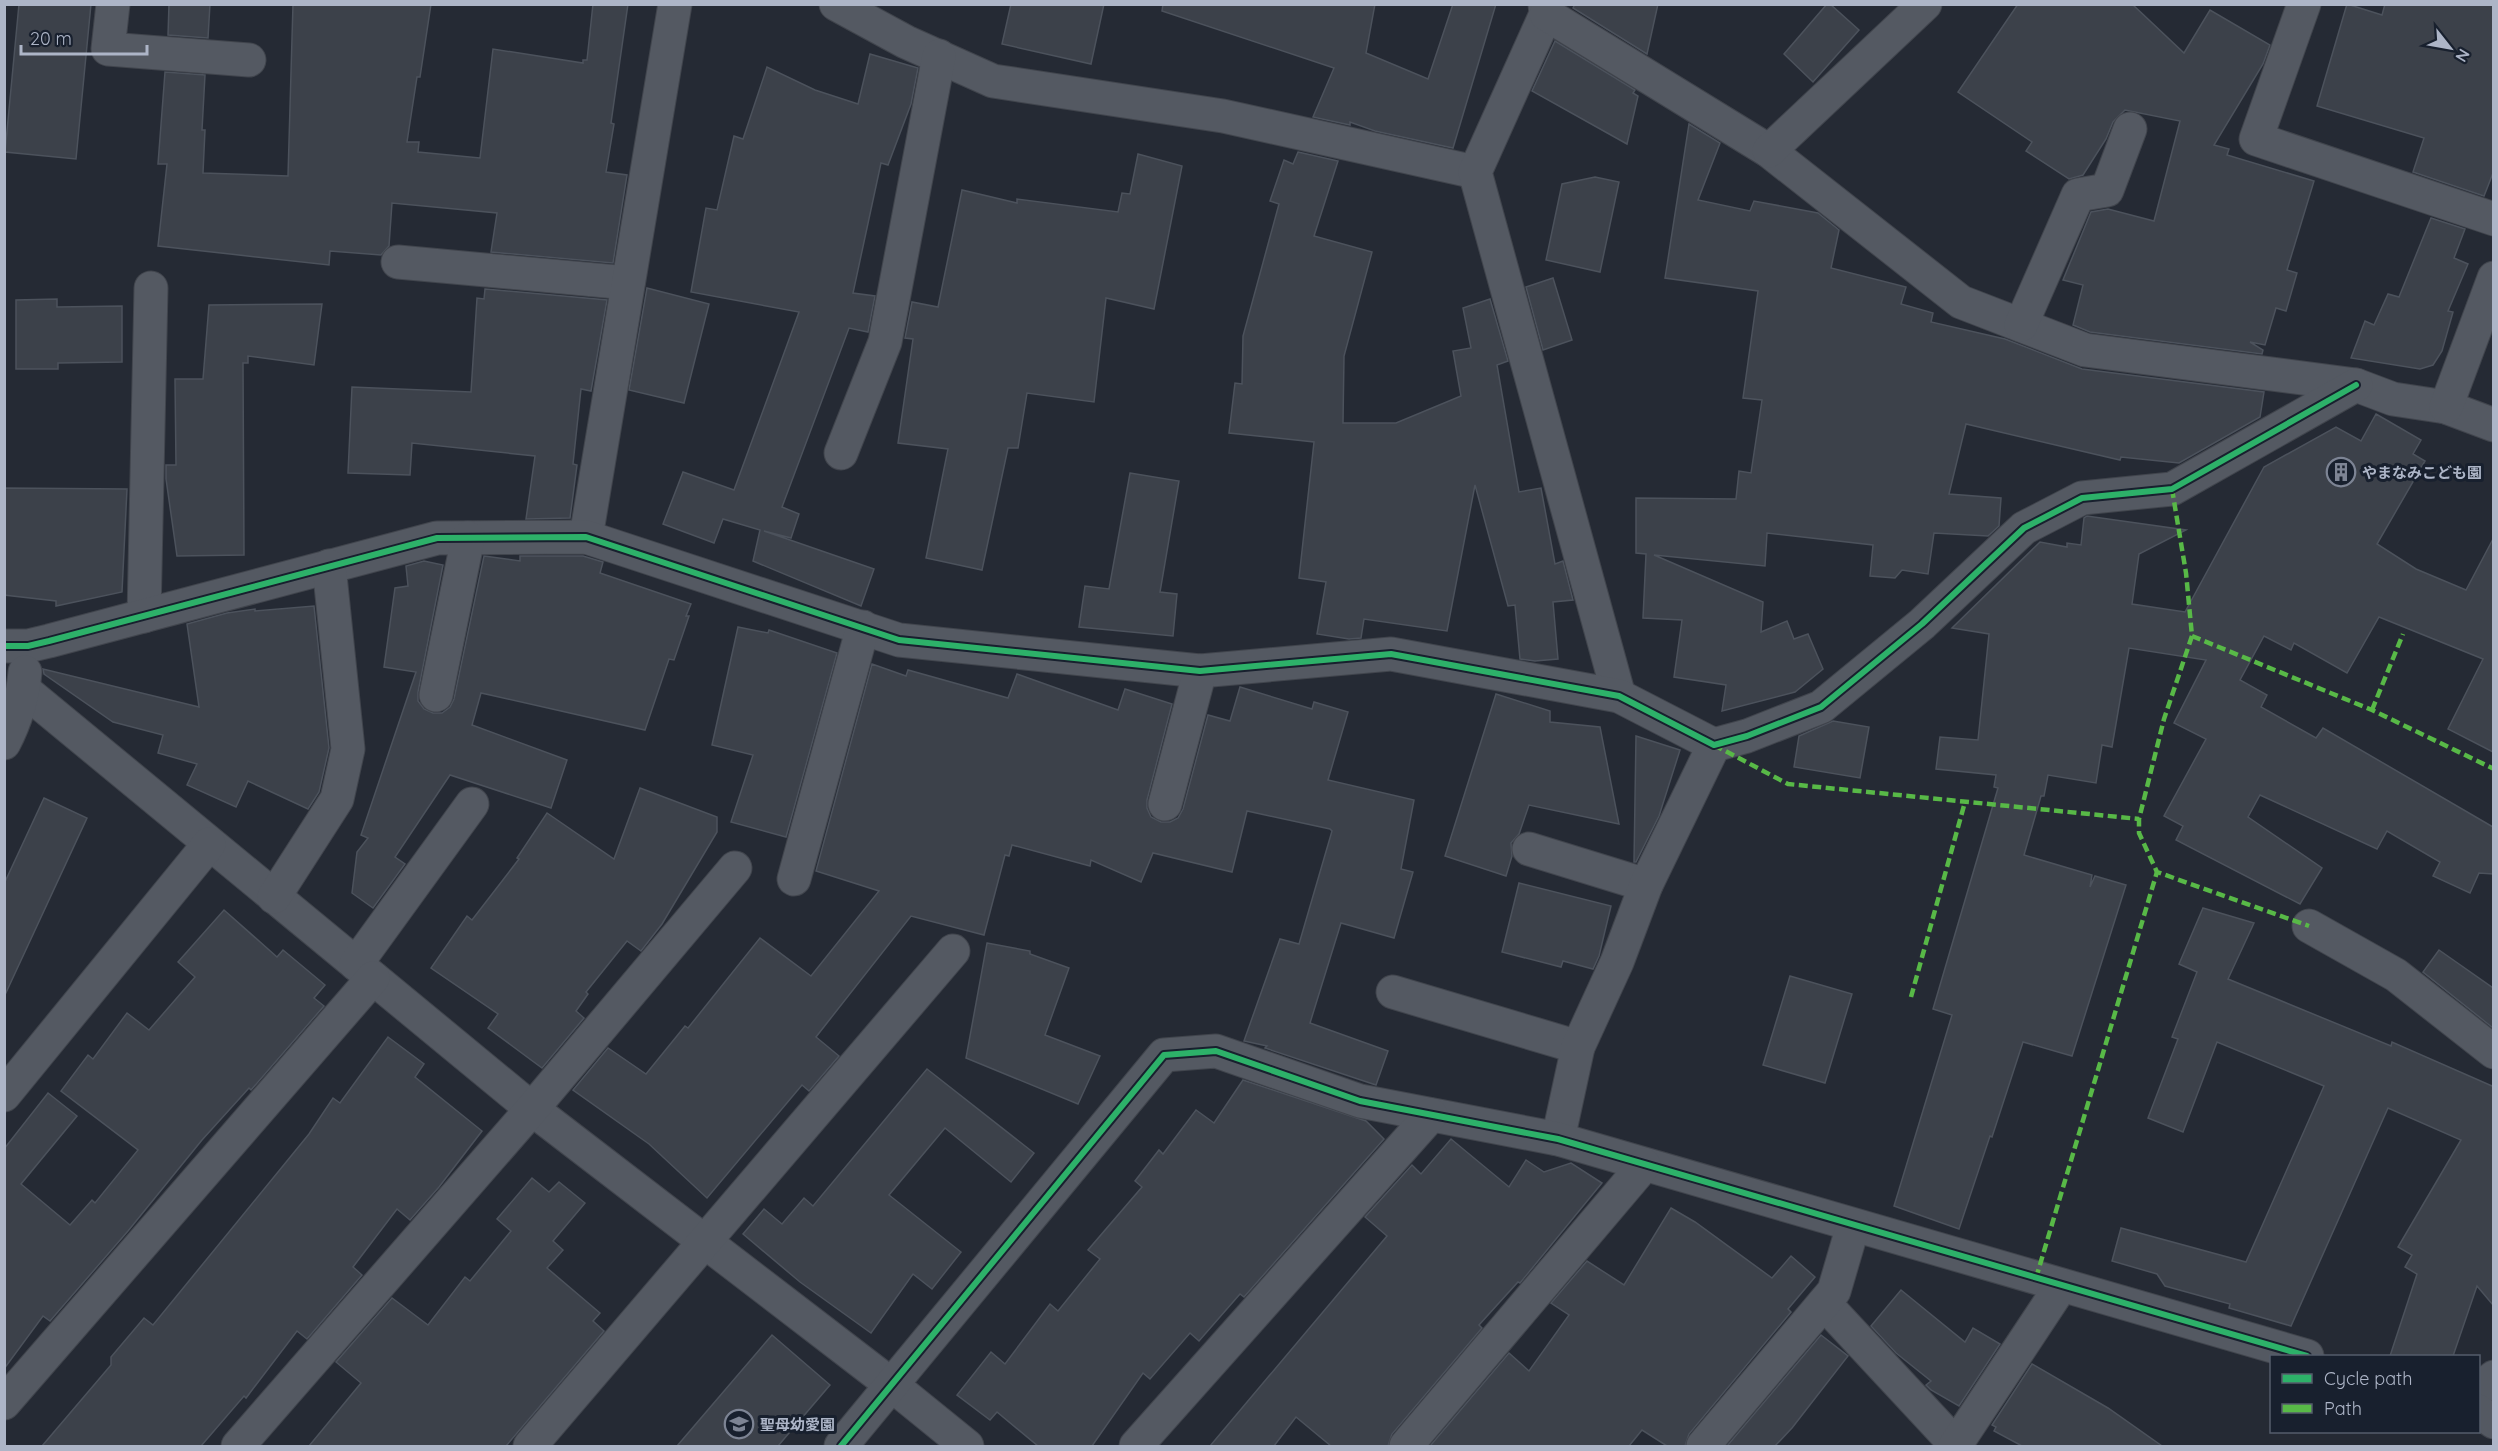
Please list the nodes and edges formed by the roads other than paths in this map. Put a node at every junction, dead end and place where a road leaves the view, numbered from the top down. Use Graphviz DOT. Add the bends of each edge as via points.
graph roads {
  1 [pos="113,4"];
  2 [pos="675,4"];
  3 [pos="836,4"];
  4 [pos="1925,4"];
  5 [pos="2304,4"];
  6 [pos="1546,9"];
  7 [pos="939,56"];
  8 [pos="249,60"];
  9 [pos="2130,129"];
  10 [pos="1770,151"];
  11 [pos="1475,172"];
  12 [pos="2493,219"];
  13 [pos="398,262"];
  14 [pos="2493,278"];
  15 [pos="628,283"];
  16 [pos="151,288"];
  17 [pos="2021,325"];
  18 [pos="2356,385"];
  19 [pos="2446,407"];
  20 [pos="2493,425"];
  21 [pos="842,453"];
  22 [pos="586,537"];
  23 [pos="468,538"];
  24 [pos="328,566"];
  25 [pos="144,616"];
  26 [pos="863,627"];
  27 [pos="16,646"];
  28 [pos="1200,671"];
  29 [pos="24,690"];
  30 [pos="436,695"];
  31 [pos="1619,696"];
  32 [pos="4,743"];
  33 [pos="1714,745"];
  34 [pos="472,804"];
  35 [pos="1165,804"];
  36 [pos="209,844"];
  37 [pos="1529,849"];
  38 [pos="735,868"];
  39 [pos="794,879"];
  40 [pos="1646,885"];
  41 [pos="274,897"];
  42 [pos="2309,926"];
  43 [pos="953,951"];
  44 [pos="365,971"];
  45 [pos="1393,992"];
  46 [pos="1578,1047"];
  47 [pos="2493,1052"];
  48 [pos="4,1095"];
  49 [pos="532,1109"];
  50 [pos="1431,1115"];
  51 [pos="1558,1139"];
  52 [pos="1644,1165"];
  53 [pos="1852,1226"];
  54 [pos="706,1242"];
  55 [pos="2061,1287"];
  56 [pos="1824,1303"];
  57 [pos="2303,1355"];
  58 [pos="2493,1377"];
  59 [pos="893,1386"];
  60 [pos="2480,1388"];
  61 [pos="4,1403"];
  62 [pos="2480,1412"];
  63 [pos="2493,1422"];
  64 [pos="238,1446"];
  65 [pos="530,1446"];
  66 [pos="841,1446"];
  67 [pos="967,1446"];
  68 [pos="1136,1446"];
  69 [pos="1406,1446"];
  70 [pos="1703,1446"];
  71 [pos="1956,1446"];
  1 -- 8 [label="street" via="108,49"];
  2 -- 15 [label="street"];
  3 -- 7 [label="street"];
  4 -- 10 [label="street"];
  5 -- 12 [label="street" via="2256,139"];
  6 -- 10 [label="street"];
  6 -- 11 [label="street"];
  7 -- 11 [label="street" via="993,81 1222,116"];
  7 -- 21 [label="street" via="885,342"];
  9 -- 17 [label="street" via="2107,190 2078,195"];
  10 -- 17 [label="street" via="1961,302"];
  11 -- 31 [label="street"];
  13 -- 15 [label="street"];
  14 -- 19 [label="street"];
  15 -- 22 [label="street"];
  16 -- 25 [label="street"];
  17 -- 18 [label="street" via="2085,350"];
  18 -- 19 [label="street" via="2392,399"];
  18 -- 33 [label="street" via="2172,489 2082,498 2024,528 1922,624 1821,707"];
  19 -- 20 [label="street"];
  22 -- 23 [label="street"];
  22 -- 26 [label="street"];
  23 -- 24 [label="street" via="437,538"];
  23 -- 30 [label="street"];
  24 -- 25 [label="street"];
  24 -- 41 [label="street" via="348,749 337,799"];
  25 -- 27 [label="street"];
  26 -- 28 [label="street" via="899,639"];
  26 -- 39 [label="street"];
  27 -- 29 [label="street"];
  28 -- 31 [label="street" via="1391,654"];
  28 -- 35 [label="street"];
  29 -- 32 [label="street"];
  29 -- 36 [label="street"];
  31 -- 33 [label="street"];
  33 -- 40 [label="street"];
  34 -- 44 [label="street"];
  36 -- 41 [label="street"];
  36 -- 48 [label="street"];
  37 -- 40 [label="street"];
  38 -- 49 [label="street"];
  40 -- 46 [label="street" via="1617,962"];
  41 -- 44 [label="street"];
  42 -- 47 [label="street" via="2396,975"];
  43 -- 54 [label="street"];
  44 -- 49 [label="street"];
  44 -- 61 [label="street"];
  45 -- 46 [label="street"];
  46 -- 51 [label="street"];
  49 -- 54 [label="street"];
  49 -- 64 [label="street"];
  50 -- 51 [label="street"];
  50 -- 59 [label="street" via="1360,1101 1216,1051 1164,1055"];
  50 -- 68 [label="street"];
  51 -- 52 [label="street"];
  52 -- 53 [label="street"];
  52 -- 69 [label="street"];
  53 -- 55 [label="street"];
  53 -- 56 [label="street" via="1834,1291"];
  54 -- 59 [label="street"];
  54 -- 65 [label="street"];
  55 -- 57 [label="street"];
  55 -- 71 [label="street"];
  56 -- 70 [label="street"];
  56 -- 71 [label="street"];
  58 -- 60 [label="street"];
  59 -- 66 [label="street"];
  59 -- 67 [label="street"];
  62 -- 63 [label="street"];
}
